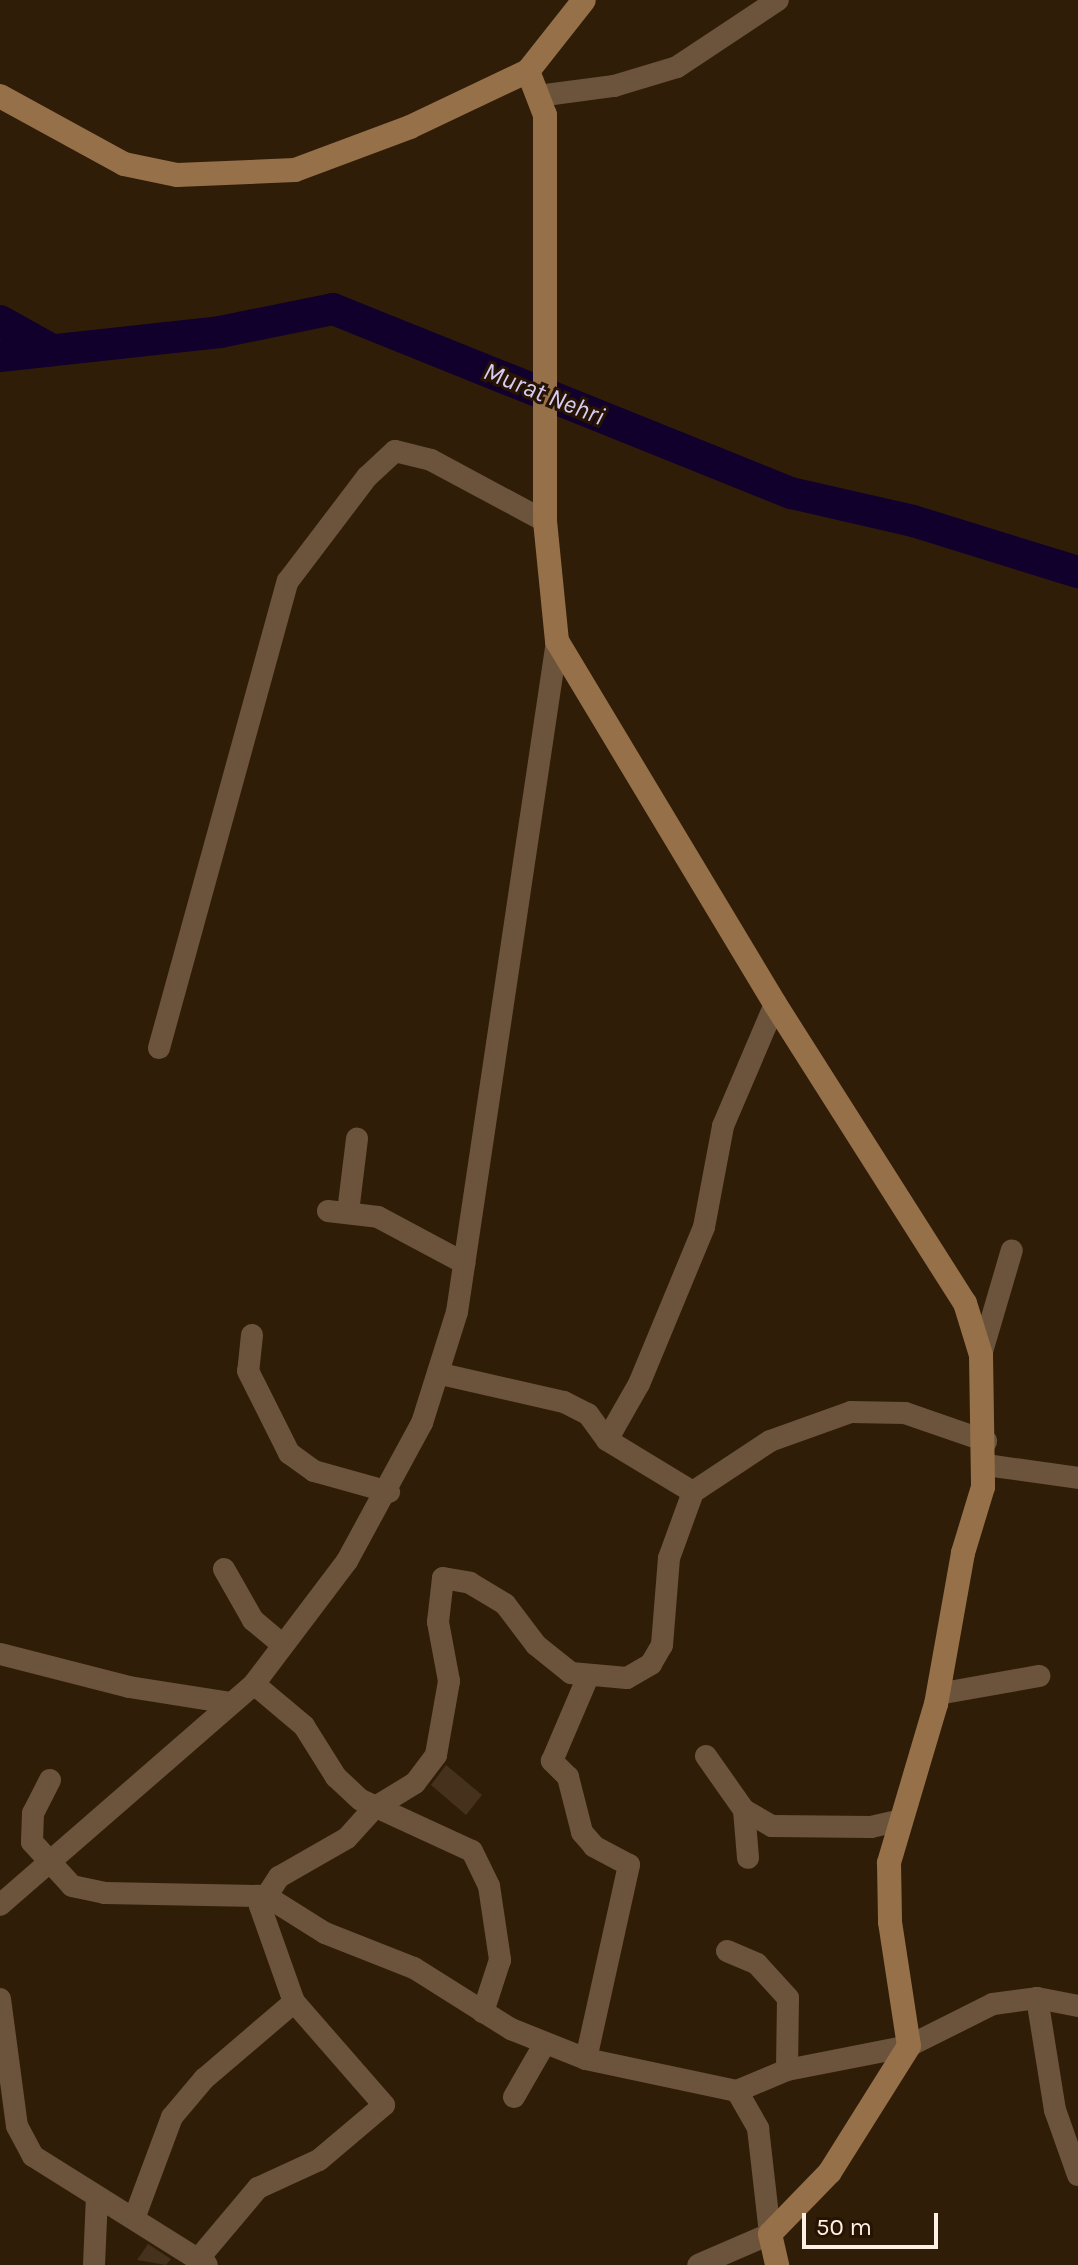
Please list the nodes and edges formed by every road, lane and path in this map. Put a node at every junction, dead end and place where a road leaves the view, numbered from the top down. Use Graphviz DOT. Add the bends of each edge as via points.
graph roads {
  1 [pos="584,0"];
  2 [pos="778,0"];
  3 [pos="528,71"];
  4 [pos="0,96"];
  5 [pos="538,96"];
  6 [pos="545,521"];
  7 [pos="557,641"];
  8 [pos="775,1004"];
  9 [pos="159,1048"];
  10 [pos="357,1139"];
  11 [pos="1012,1250"];
  12 [pos="464,1263"];
  13 [pos="252,1335"];
  14 [pos="981,1355"];
  15 [pos="441,1374"];
  16 [pos="607,1440"];
  17 [pos="986,1453"];
  18 [pos="1078,1478"];
  19 [pos="389,1492"];
  20 [pos="693,1492"];
  21 [pos="224,1569"];
  22 [pos="283,1645"];
  23 [pos="0,1654"];
  24 [pos="1039,1676"];
  25 [pos="587,1679"];
  26 [pos="254,1684"];
  27 [pos="938,1694"];
  28 [pos="230,1703"];
  29 [pos="706,1756"];
  30 [pos="50,1780"];
  31 [pos="374,1808"];
  32 [pos="744,1810"];
  33 [pos="898,1821"];
  34 [pos="748,1858"];
  35 [pos="49,1866"];
  36 [pos="266,1896"];
  37 [pos="0,1905"];
  38 [pos="727,1951"];
  39 [pos="1037,1998"];
  40 [pos="0,1999"];
  41 [pos="294,2002"];
  42 [pos="1078,2006"];
  43 [pos="483,2012"];
  44 [pos="545,2043"];
  45 [pos="909,2046"];
  46 [pos="586,2059"];
  47 [pos="787,2070"];
  48 [pos="737,2091"];
  49 [pos="514,2097"];
  50 [pos="1078,2175"];
  51 [pos="97,2197"];
  52 [pos="135,2216"];
  53 [pos="770,2234"];
  54 [pos="203,2262"];
  55 [pos="94,2265"];
  56 [pos="698,2265"];
  57 [pos="777,2265"];
  1 -- 3 [label="street"];
  2 -- 5 [label="street" via="677,67 614,86"];
  3 -- 4 [label="street" via="410,127 295,170 177,175 124,164"];
  3 -- 5 [label="street"];
  5 -- 6 [label="street" via="545,115"];
  6 -- 7 [label="street"];
  6 -- 9 [label="street" via="431,460 395,451 367,477 288,581"];
  7 -- 8 [label="street"];
  7 -- 12 [label="street"];
  8 -- 14 [label="street" via="965,1303"];
  8 -- 16 [label="street" via="723,1126 704,1227 639,1384"];
  10 -- 12 [label="street" via="338,1212 404,1228"];
  11 -- 14 [label="street"];
  12 -- 15 [label="street"];
  13 -- 19 [label="street" via="248,1371 289,1453 314,1471"];
  14 -- 17 [label="street"];
  15 -- 16 [label="street" via="564,1402 588,1414"];
  15 -- 19 [label="street"];
  16 -- 20 [label="street"];
  17 -- 18 [label="street"];
  17 -- 20 [label="street" via="905,1413 851,1412 770,1441"];
  17 -- 27 [label="street"];
  19 -- 22 [label="street" via="347,1561"];
  20 -- 25 [label="street" via="669,1558 657,1655 627,1678"];
  21 -- 22 [label="street" via="253,1620"];
  22 -- 26 [label="street"];
  23 -- 28 [label="street" via="129,1687"];
  24 -- 27 [label="street"];
  25 -- 31 [label="street" via="536,1645 505,1604 470,1583 443,1578 438,1622 449,1681 443,1739 415,1783"];
  25 -- 46 [label="street" via="552,1761 568,1777 582,1832 594,1846 629,1865"];
  26 -- 28 [label="street"];
  26 -- 31 [label="street" via="291,1712 336,1777"];
  27 -- 33 [label="street"];
  28 -- 35 [label="street"];
  29 -- 32 [label="street"];
  30 -- 35 [label="street" via="30,1827"];
  31 -- 36 [label="street" via="347,1838 301,1859"];
  31 -- 43 [label="street" via="456,1840 482,1867 500,1960"];
  32 -- 33 [label="street" via="788,1829"];
  32 -- 34 [label="street"];
  33 -- 45 [label="street" via="888,1900"];
  35 -- 36 [label="street" via="72,1886 105,1893"];
  35 -- 37 [label="street"];
  36 -- 41 [label="street" via="263,1918"];
  36 -- 43 [label="street" via="325,1933 414,1968"];
  38 -- 47 [label="street" via="757,1964 788,1998"];
  39 -- 42 [label="street"];
  39 -- 45 [label="street" via="993,2004"];
  39 -- 50 [label="street" via="1055,2110"];
  40 -- 51 [label="street" via="12,2102 24,2142 48,2171"];
  41 -- 52 [label="street" via="204,2079 172,2117"];
  41 -- 54 [label="street" via="384,2105 319,2160 258,2188"];
  43 -- 44 [label="street"];
  44 -- 46 [label="street"];
  44 -- 49 [label="street"];
  45 -- 47 [label="street"];
  45 -- 53 [label="street" via="830,2172"];
  46 -- 48 [label="street"];
  47 -- 48 [label="street"];
  48 -- 53 [label="street" via="758,2128"];
  51 -- 52 [label="street"];
  51 -- 55 [label="street"];
  52 -- 54 [label="street"];
  53 -- 56 [label="street"];
  53 -- 57 [label="street"];
}
